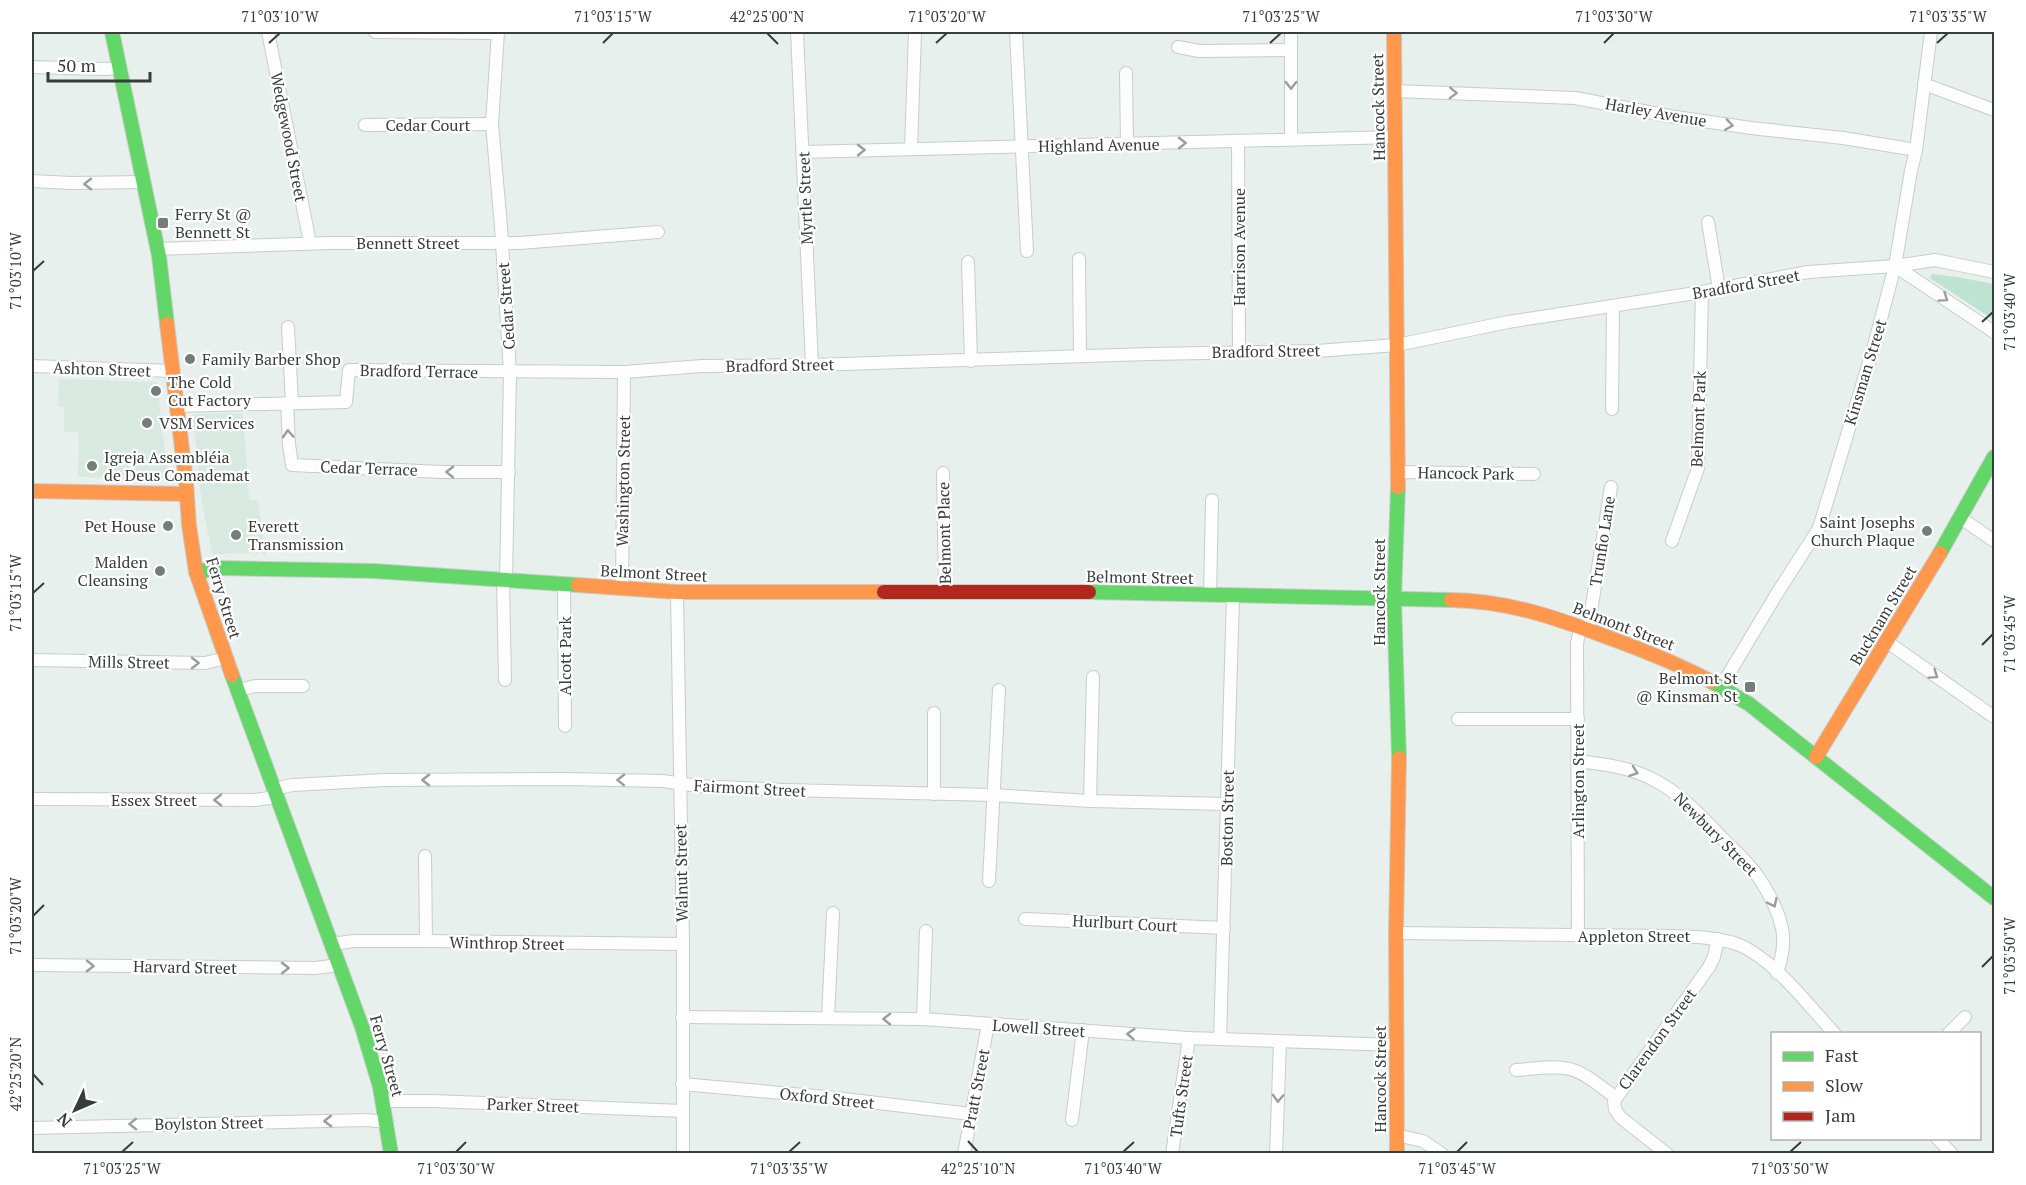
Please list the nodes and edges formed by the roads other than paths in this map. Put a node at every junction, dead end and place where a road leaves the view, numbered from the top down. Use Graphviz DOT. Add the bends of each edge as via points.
graph roads {
  1 [pos="112,32"];
  2 [pos="268,32"];
  3 [pos="375,32"];
  4 [pos="498,32"];
  5 [pos="797,32"];
  6 [pos="915,32"];
  7 [pos="1016,32"];
  8 [pos="1291,32"];
  9 [pos="1394,32"];
  10 [pos="1931,32"];
  11 [pos="1178,47"];
  12 [pos="1291,50"];
  13 [pos="32,67"];
  14 [pos="119,68"];
  15 [pos="1126,73"];
  16 [pos="1924,84"];
  17 [pos="1394,91"];
  18 [pos="1995,110"];
  19 [pos="492,124"];
  20 [pos="364,125"];
  21 [pos="1395,137"];
  22 [pos="1291,139"];
  23 [pos="1238,141"];
  24 [pos="1127,144"];
  25 [pos="1021,147"];
  26 [pos="911,149"];
  27 [pos="1916,150"];
  28 [pos="803,152"];
  29 [pos="32,181"];
  30 [pos="144,182"];
  31 [pos="1708,222"];
  32 [pos="658,232"];
  33 [pos="310,243"];
  34 [pos="502,243"];
  35 [pos="158,249"];
  36 [pos="1027,251"];
  37 [pos="1078,259"];
  38 [pos="968,261"];
  39 [pos="1895,266"];
  40 [pos="1995,272"];
  41 [pos="1719,289"];
  42 [pos="1702,292"];
  43 [pos="1613,307"];
  44 [pos="288,327"];
  45 [pos="1995,332"];
  46 [pos="1397,345"];
  47 [pos="1239,352"];
  48 [pos="1080,356"];
  49 [pos="971,361"];
  50 [pos="812,365"];
  51 [pos="32,366"];
  52 [pos="172,371"];
  53 [pos="624,372"];
  54 [pos="510,373"];
  55 [pos="289,403"];
  56 [pos="176,406"];
  57 [pos="1612,409"];
  58 [pos="1995,457"];
  59 [pos="509,472"];
  60 [pos="1398,472"];
  61 [pos="943,473"];
  62 [pos="1534,474"];
  63 [pos="1611,487"];
  64 [pos="32,491"];
  65 [pos="186,494"];
  66 [pos="1212,500"];
  67 [pos="1961,518"];
  68 [pos="1672,541"];
  69 [pos="1995,542"];
  70 [pos="196,572"];
  71 [pos="505,580"];
  72 [pos="564,585"];
  73 [pos="622,589"];
  74 [pos="676,592"];
  75 [pos="945,592"];
  76 [pos="1210,595"];
  77 [pos="1233,596"];
  78 [pos="1394,599"];
  79 [pos="1584,628"];
  80 [pos="1886,641"];
  81 [pos="226,658"];
  82 [pos="32,660"];
  83 [pos="1093,677"];
  84 [pos="505,680"];
  85 [pos="1722,685"];
  86 [pos="303,686"];
  87 [pos="238,690"];
  88 [pos="999,690"];
  89 [pos="934,713"];
  90 [pos="1995,717"];
  91 [pos="1458,719"];
  92 [pos="1578,719"];
  93 [pos="565,726"];
  94 [pos="1816,757"];
  95 [pos="1577,761"];
  96 [pos="679,784"];
  97 [pos="274,793"];
  98 [pos="934,794"];
  99 [pos="993,795"];
  100 [pos="32,799"];
  101 [pos="1090,801"];
  102 [pos="1227,804"];
  103 [pos="426,856"];
  104 [pos="989,881"];
  105 [pos="1995,898"];
  106 [pos="833,913"];
  107 [pos="1025,919"];
  108 [pos="1224,928"];
  109 [pos="926,931"];
  110 [pos="1396,933"];
  111 [pos="1578,936"];
  112 [pos="1718,939"];
  113 [pos="426,941"];
  114 [pos="331,944"];
  115 [pos="683,944"];
  116 [pos="32,965"];
  117 [pos="339,965"];
  118 [pos="1777,973"];
  119 [pos="682,1017"];
  120 [pos="1965,1017"];
  121 [pos="828,1018"];
  122 [pos="923,1020"];
  123 [pos="988,1024"];
  124 [pos="1083,1030"];
  125 [pos="1833,1032"];
  126 [pos="1950,1032"];
  127 [pos="1189,1038"];
  128 [pos="1220,1039"];
  129 [pos="1280,1042"];
  130 [pos="1396,1045"];
  131 [pos="1516,1070"];
  132 [pos="682,1084"];
  133 [pos="1615,1098"];
  134 [pos="383,1101"];
  135 [pos="682,1111"];
  136 [pos="971,1114"];
  137 [pos="1072,1120"];
  138 [pos="387,1122"];
  139 [pos="32,1128"];
  140 [pos="1396,1136"];
  141 [pos="1939,1140"];
  142 [pos="391,1154"];
  143 [pos="683,1154"];
  144 [pos="964,1154"];
  145 [pos="1172,1154"];
  146 [pos="1276,1154"];
  147 [pos="1397,1154"];
  148 [pos="1442,1154"];
  149 [pos="1667,1154"];
  150 [pos="1952,1154"];
  1 -- 14 [label="street, Ferry Street"];
  2 -- 33 [label="street, Wedgewood Street"];
  3 -- 4 [label="street"];
  4 -- 19 [label="street, Cedar Street"];
  5 -- 28 [label="street, Myrtle Street"];
  6 -- 26 [label="street"];
  7 -- 25 [label="street"];
  8 -- 12 [label="street"];
  9 -- 17 [label="street, Hancock Street"];
  10 -- 16 [label="street, Kinsman Street"];
  11 -- 12 [label="street" via="1199,51"];
  12 -- 22 [label="street, one-way"];
  13 -- 14 [label="street"];
  14 -- 30 [label="street, Ferry Street"];
  15 -- 24 [label="street"];
  16 -- 18 [label="street"];
  16 -- 27 [label="street, Kinsman Street"];
  17 -- 21 [label="street, Hancock Street"];
  17 -- 27 [label="street, Harley Avenue, one-way" via="1575,98 1669,116"];
  19 -- 20 [label="street, Cedar Court"];
  19 -- 34 [label="street, Cedar Street"];
  21 -- 22 [label="street, Highland Avenue"];
  21 -- 46 [label="street, Hancock Street"];
  22 -- 23 [label="street, Highland Avenue"];
  24 -- 23 [label="street, Highland Avenue, one-way"];
  23 -- 47 [label="street, Harrison Avenue"];
  24 -- 25 [label="street, Highland Avenue"];
  25 -- 26 [label="street, Highland Avenue"];
  25 -- 36 [label="street"];
  28 -- 26 [label="street, Highland Avenue, one-way"];
  27 -- 39 [label="street, Kinsman Street"];
  28 -- 50 [label="street, Myrtle Street"];
  30 -- 29 [label="street, one-way"];
  30 -- 35 [label="street, Ferry Street"];
  31 -- 41 [label="street"];
  32 -- 34 [label="street, Bennett Street"];
  33 -- 34 [label="street, Bennett Street"];
  33 -- 35 [label="street, Bennett Street"];
  34 -- 54 [label="street, Cedar Street"];
  35 -- 52 [label="street, Ferry Street"];
  37 -- 48 [label="street"];
  38 -- 49 [label="street"];
  39 -- 40 [label="street, Bradford Street" via="1935,260"];
  39 -- 41 [label="street, Bradford Street" via="1808,272"];
  39 -- 45 [label="street, one-way"];
  39 -- 85 [label="street, Kinsman Street" via="1819,528"];
  41 -- 42 [label="street, Bradford Street"];
  42 -- 43 [label="street, Bradford Street"];
  42 -- 68 [label="street, Belmont Park" via="1698,468"];
  43 -- 46 [label="street, Bradford Street" via="1508,322"];
  43 -- 57 [label="street"];
  44 -- 55 [label="street"];
  46 -- 47 [label="street, Bradford Street"];
  46 -- 60 [label="street, Hancock Street"];
  47 -- 48 [label="street, Bradford Street"];
  48 -- 49 [label="street, Bradford Street"];
  49 -- 50 [label="street, Bradford Street"];
  50 -- 53 [label="street, Bradford Street" via="702,366"];
  51 -- 52 [label="street, Ashton Street"];
  52 -- 56 [label="street, Ferry Street"];
  53 -- 54 [label="street, Bradford Street"];
  53 -- 73 [label="street, Washington Street"];
  54 -- 55 [label="street, Bradford Terrace" via="349,370 346,402"];
  54 -- 59 [label="street, Cedar Street"];
  55 -- 56 [label="street, Bradford Terrace"];
  59 -- 55 [label="street, Cedar Terrace, one-way" via="292,465"];
  56 -- 65 [label="street, Ferry Street"];
  58 -- 67 [label="street, Bucknam Street"];
  59 -- 71 [label="street, Cedar Street"];
  60 -- 62 [label="street, Hancock Park"];
  60 -- 78 [label="street, Hancock Street"];
  61 -- 75 [label="street, Belmont Place"];
  63 -- 79 [label="street, Trunfio Lane"];
  64 -- 65 [label="street"];
  65 -- 70 [label="street, Ferry Street"];
  66 -- 76 [label="street"];
  67 -- 69 [label="street"];
  67 -- 80 [label="street, Bucknam Street"];
  70 -- 71 [label="street, Belmont Street" via="219,568 374,571"];
  70 -- 81 [label="street, Ferry Street"];
  71 -- 72 [label="street, Belmont Street"];
  71 -- 84 [label="street, Cedar Street"];
  72 -- 73 [label="street, Belmont Street"];
  72 -- 93 [label="street, Alcott Park"];
  73 -- 74 [label="street, Belmont Street"];
  74 -- 75 [label="street, Belmont Street"];
  74 -- 96 [label="street, Walnut Street"];
  75 -- 76 [label="street, Belmont Street"];
  76 -- 77 [label="street, Belmont Street"];
  77 -- 78 [label="street, Belmont Street"];
  77 -- 102 [label="street, Boston Street"];
  78 -- 79 [label="street, Belmont Street" via="1500,602"];
  78 -- 110 [label="street, Hancock Street"];
  79 -- 85 [label="street, Belmont Street"];
  79 -- 92 [label="street, Arlington Street" via="1577,644"];
  80 -- 90 [label="street, one-way"];
  80 -- 94 [label="street, Bucknam Street"];
  82 -- 81 [label="street, Mills Street, one-way" via="199,663"];
  81 -- 87 [label="street, Ferry Street"];
  83 -- 101 [label="street"];
  85 -- 94 [label="street, Belmont Street"];
  86 -- 87 [label="street"];
  87 -- 97 [label="street, Ferry Street"];
  88 -- 99 [label="street"];
  89 -- 98 [label="street"];
  91 -- 92 [label="street"];
  92 -- 95 [label="street, Arlington Street"];
  94 -- 105 [label="street, Belmont Street"];
  95 -- 111 [label="street, Arlington Street"];
  95 -- 118 [label="street, Newbury Street, one-way" via="1624,768 1670,788 1743,859 1764,886 1779,917 1784,952"];
  96 -- 97 [label="street, Fairmont Street, one-way" via="396,780 293,785"];
  96 -- 98 [label="street, Fairmont Street"];
  96 -- 115 [label="street, Walnut Street"];
  97 -- 100 [label="street, Essex Street, one-way" via="255,800"];
  97 -- 114 [label="street, Ferry Street"];
  98 -- 99 [label="street, Fairmont Street"];
  99 -- 101 [label="street, Fairmont Street"];
  99 -- 104 [label="street"];
  101 -- 102 [label="street, Fairmont Street"];
  102 -- 108 [label="street, Boston Street"];
  103 -- 113 [label="street"];
  106 -- 121 [label="street"];
  107 -- 108 [label="street, Hurlburt Court"];
  108 -- 128 [label="street, Boston Street"];
  109 -- 122 [label="street"];
  110 -- 111 [label="street, Appleton Street"];
  110 -- 130 [label="street, Hancock Street"];
  111 -- 112 [label="street, Appleton Street"];
  112 -- 118 [label="street, Appleton Street" via="1753,953"];
  112 -- 133 [label="street, Clarendon Street" via="1709,967"];
  113 -- 114 [label="street, Winthrop Street"];
  113 -- 115 [label="street, Winthrop Street"];
  114 -- 117 [label="street, Ferry Street"];
  115 -- 119 [label="street, Walnut Street"];
  116 -- 117 [label="street, Harvard Street, one-way"];
  117 -- 134 [label="street, Ferry Street"];
  118 -- 125 [label="street, Appleton Street"];
  119 -- 121 [label="street, Lowell Street"];
  119 -- 132 [label="street, Walnut Street"];
  120 -- 126 [label="street"];
  122 -- 121 [label="street, Lowell Street, one-way"];
  122 -- 123 [label="street, Lowell Street"];
  123 -- 124 [label="street, Lowell Street"];
  123 -- 136 [label="street, Pratt Street"];
  127 -- 124 [label="street, Lowell Street, one-way"];
  124 -- 137 [label="street"];
  127 -- 128 [label="street, Lowell Street"];
  127 -- 145 [label="street, Tufts Street"];
  128 -- 129 [label="street, Lowell Street"];
  129 -- 130 [label="street, Lowell Street"];
  129 -- 146 [label="street, one-way"];
  130 -- 140 [label="street, Hancock Street"];
  131 -- 133 [label="street" via="1571,1069"];
  132 -- 135 [label="street, Walnut Street"];
  132 -- 136 [label="street, Oxford Street"];
  133 -- 149 [label="street, Clarendon Street" via="1613,1105 1618,1114"];
  134 -- 135 [label="street, Parker Street"];
  134 -- 138 [label="street, Ferry Street"];
  135 -- 143 [label="street, Walnut Street"];
  136 -- 144 [label="street, Pratt Street"];
  138 -- 139 [label="street, Boylston Street, one-way"];
  138 -- 142 [label="street, Ferry Street"];
  140 -- 147 [label="street, Hancock Street"];
  140 -- 148 [label="street" via="1426,1143"];
  141 -- 150 [label="street"];
}
